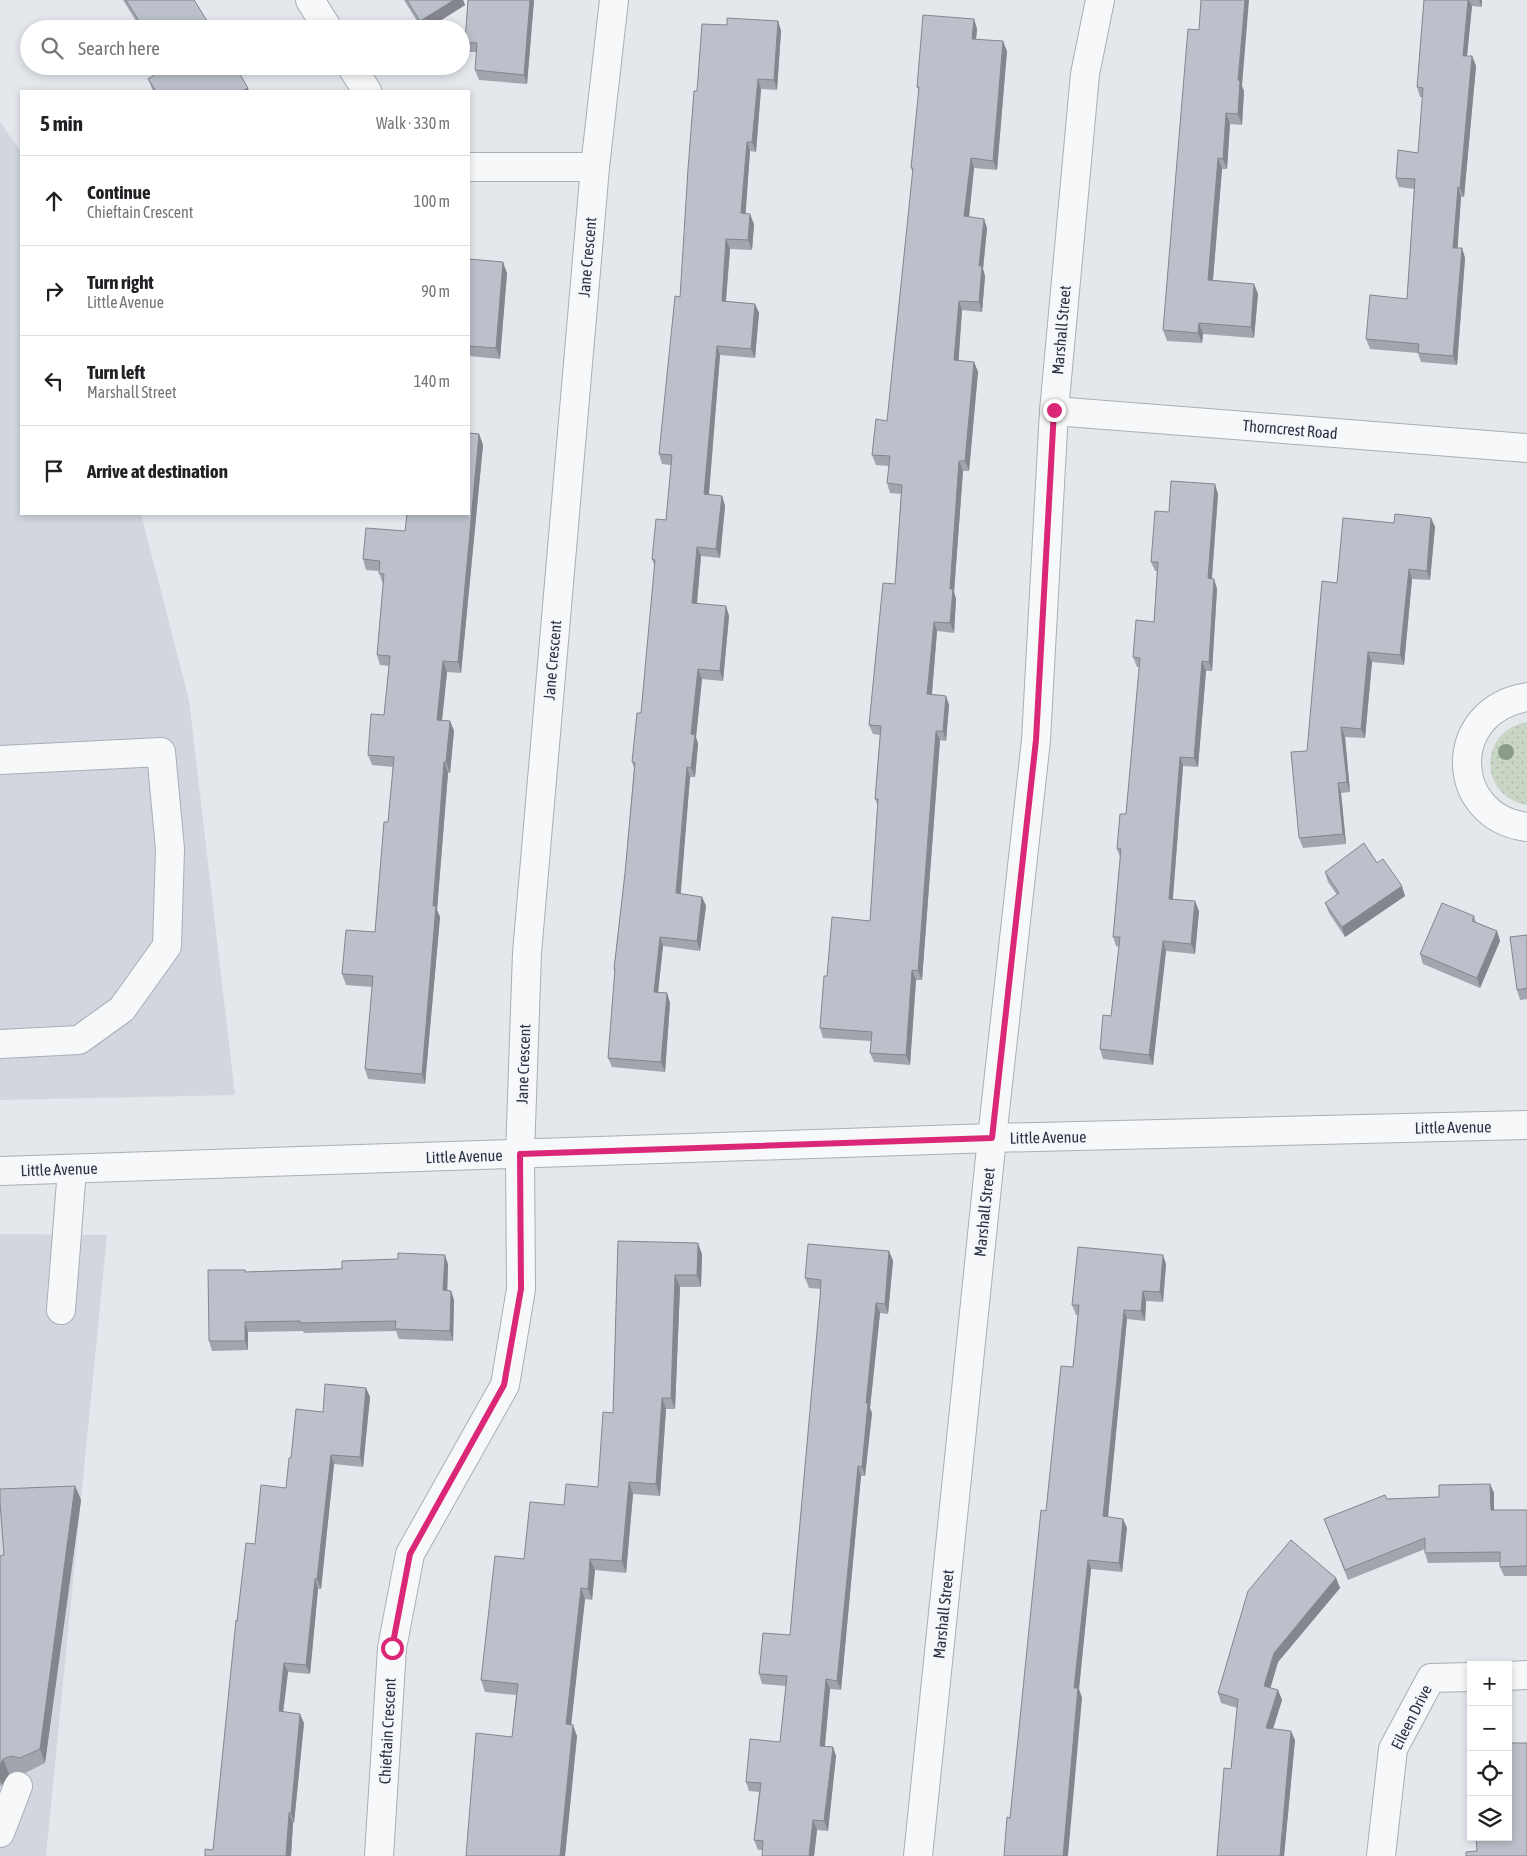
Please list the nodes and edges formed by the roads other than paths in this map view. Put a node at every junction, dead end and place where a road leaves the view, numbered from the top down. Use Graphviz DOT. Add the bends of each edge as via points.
graph roads {
  1 [pos="310,0"];
  2 [pos="614,0"];
  3 [pos="1100,0"];
  4 [pos="322,20"];
  5 [pos="357,75"];
  6 [pos="366,90"];
  7 [pos="470,167"];
  8 [pos="595,167"];
  9 [pos="1054,410"];
  10 [pos="1527,448"];
  11 [pos="1527,690"];
  12 [pos="0,760"];
  13 [pos="1527,827"];
  14 [pos="0,1044"];
  15 [pos="1527,1125"];
  16 [pos="992,1138"];
  17 [pos="520,1154"];
  18 [pos="72,1169"];
  19 [pos="0,1171"];
  20 [pos="61,1310"];
  21 [pos="1527,1675"];
  22 [pos="1512,1676"];
  23 [pos="1467,1677"];
  24 [pos="18,1786"];
  25 [pos="0,1833"];
  26 [pos="379,1856"];
  27 [pos="918,1856"];
  28 [pos="1380,1856"];
  1 -- 4 [label="street"];
  2 -- 8 [label="street, Jane Crescent"];
  3 -- 9 [label="street, Marshall Street" via="1085,74"];
  5 -- 6 [label="street"];
  7 -- 8 [label="street"];
  8 -- 17 [label="street, Jane Crescent" via="526,953"];
  9 -- 10 [label="street, Thorncrest Road"];
  9 -- 16 [label="street, Marshall Street" via="1036,740"];
  11 -- 13 [label="street" via="1487,714 1474,731 1467,751 1467,772 1474,793 1487,810 1505,822"];
  12 -- 14 [label="street" via="161,752 170,848 167,946 122,1009 78,1040"];
  15 -- 16 [label="street, Little Avenue"];
  16 -- 17 [label="street, Little Avenue"];
  16 -- 27 [label="street, Marshall Street"];
  17 -- 18 [label="street, Little Avenue"];
  17 -- 26 [label="street, Chieftain Crescent" via="521,1289 504,1385 410,1554 392,1648"];
  18 -- 19 [label="street, Little Avenue"];
  18 -- 20 [label="street"];
  21 -- 22 [label="street"];
  23 -- 28 [label="street, Eileen Drive" via="1431,1678 1393,1749"];
  24 -- 25 [label="street"];
}
